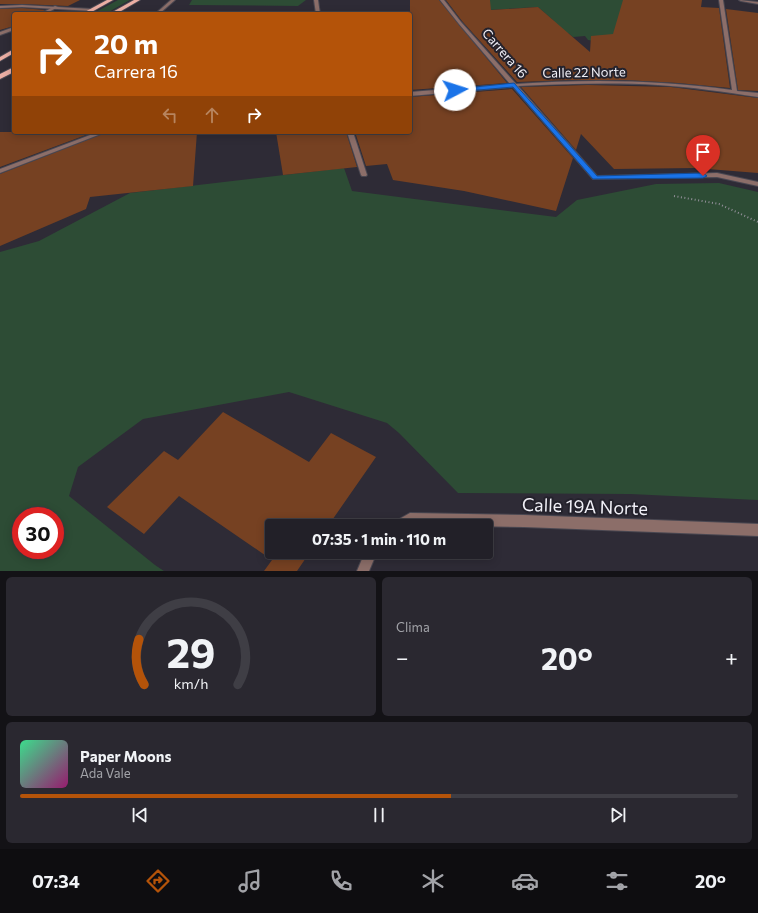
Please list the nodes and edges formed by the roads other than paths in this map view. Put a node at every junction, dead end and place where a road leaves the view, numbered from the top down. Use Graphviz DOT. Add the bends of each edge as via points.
graph roads {
  1 [pos="111,0"];
  2 [pos="138,0"];
  3 [pos="173,0"];
  4 [pos="315,0"];
  5 [pos="442,0"];
  6 [pos="721,0"];
  7 [pos="741,0"];
  8 [pos="758,3"];
  9 [pos="0,7"];
  10 [pos="56,7"];
  11 [pos="92,10"];
  12 [pos="46,12"];
  13 [pos="88,12"];
  14 [pos="116,12"];
  15 [pos="159,12"];
  16 [pos="318,12"];
  17 [pos="12,29"];
  18 [pos="0,34"];
  19 [pos="12,52"];
  20 [pos="0,59"];
  21 [pos="12,70"];
  22 [pos="0,77"];
  23 [pos="514,85"];
  24 [pos="735,92"];
  25 [pos="412,94"];
  26 [pos="758,95"];
  27 [pos="98,134"];
  28 [pos="351,134"];
  29 [pos="0,171"];
  30 [pos="364,175"];
  31 [pos="758,184"];
  32 [pos="493,520"];
  33 [pos="758,530"];
  34 [pos="368,559"];
  35 [pos="363,571"];
  1 -- 11 [label="main road"];
  2 -- 14 [label="main road"];
  3 -- 15 [label="street"];
  4 -- 16 [label="street"];
  5 -- 23 [label="street, Carrera 16"];
  6 -- 24 [label="street"];
  7 -- 8 [label="street"];
  9 -- 10 [label="street"];
  10 -- 11 [label="street"];
  10 -- 12 [label="street"];
  11 -- 13 [label="main road"];
  17 -- 18 [label="street"];
  19 -- 20 [label="main road"];
  21 -- 22 [label="main road"];
  23 -- 24 [label="street, Calle 22 Norte" via="626,82"];
  23 -- 25 [label="street, Calle 22 Norte"];
  23 -- 31 [label="street, Carrera 16" via="595,178 717,175"];
  24 -- 26 [label="street, Calle 22 Norte"];
  27 -- 29 [label="street"];
  28 -- 30 [label="street"];
  32 -- 33 [label="street, Calle 19A Norte"];
  34 -- 35 [label="street"];
}
